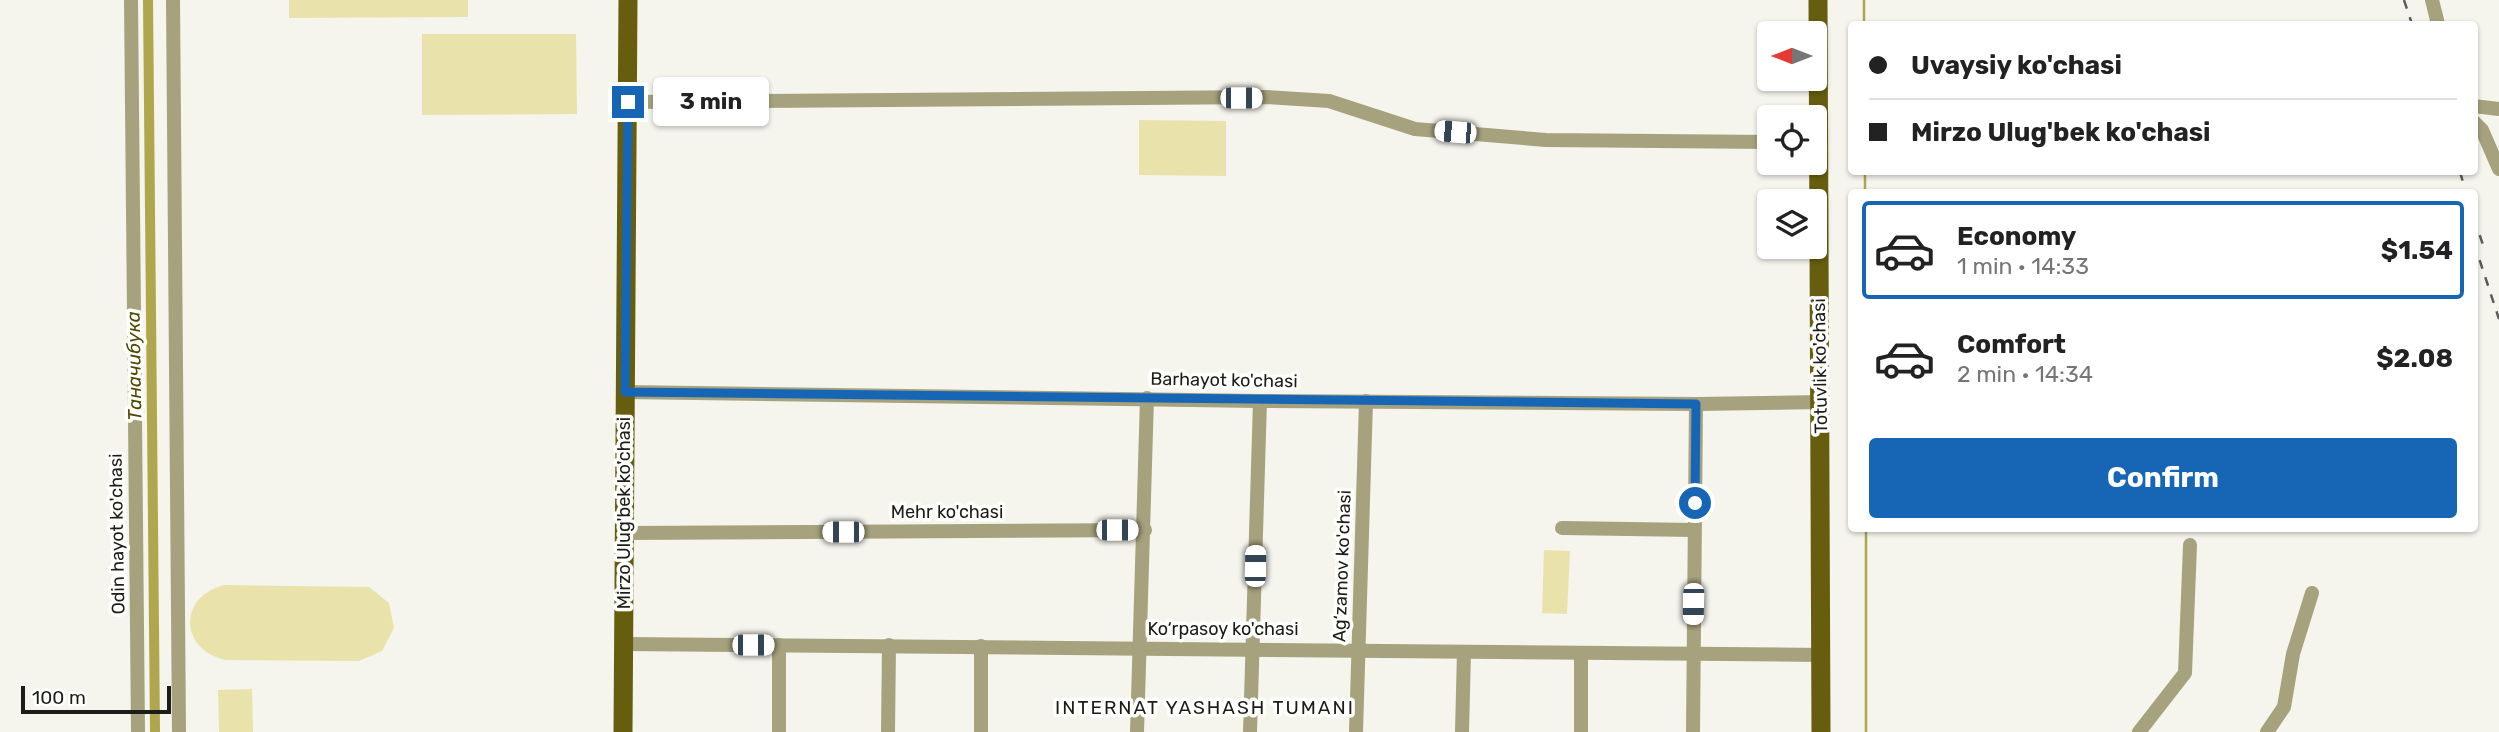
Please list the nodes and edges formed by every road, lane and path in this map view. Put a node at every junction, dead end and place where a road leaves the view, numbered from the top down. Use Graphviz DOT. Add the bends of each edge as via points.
graph roads {
  1 [pos="131,0"];
  2 [pos="173,0"];
  3 [pos="628,0"];
  4 [pos="1818,0"];
  5 [pos="2432,0"];
  6 [pos="2437,21"];
  7 [pos="628,102"];
  8 [pos="1817,105"];
  9 [pos="2478,106"];
  10 [pos="2499,109"];
  11 [pos="2478,126"];
  12 [pos="1757,142"];
  13 [pos="2499,169"];
  14 [pos="1817,175"];
  15 [pos="625,392"];
  16 [pos="1147,398"];
  17 [pos="1260,401"];
  18 [pos="1366,401"];
  19 [pos="1821,402"];
  20 [pos="1696,404"];
  21 [pos="1562,528"];
  22 [pos="1145,530"];
  23 [pos="1694,530"];
  24 [pos="624,533"];
  25 [pos="2190,545"];
  26 [pos="2312,593"];
  27 [pos="623,644"];
  28 [pos="779,645"];
  29 [pos="889,645"];
  30 [pos="981,646"];
  31 [pos="1140,648"];
  32 [pos="1252,648"];
  33 [pos="1359,650"];
  34 [pos="1464,652"];
  35 [pos="1581,653"];
  36 [pos="1692,654"];
  37 [pos="1822,655"];
  38 [pos="138,732"];
  39 [pos="179,732"];
  40 [pos="622,732"];
  41 [pos="779,732"];
  42 [pos="888,732"];
  43 [pos="981,732"];
  44 [pos="1137,732"];
  45 [pos="1250,732"];
  46 [pos="1356,732"];
  47 [pos="1462,732"];
  48 [pos="1581,732"];
  49 [pos="1693,732"];
  50 [pos="1821,732"];
  51 [pos="2139,732"];
  52 [pos="2267,732"];
  1 -- 38 [label="street, Odin hayot ko'chasi"];
  2 -- 39 [label="street"];
  3 -- 7 [label="main road, Mirzo Ulug'bek ko'chasi"];
  4 -- 8 [label="main road, Totuvlik ko'chasi"];
  5 -- 6 [label="street"];
  7 -- 12 [label="street" via="1266,97 1329,101 1415,129 1546,140"];
  7 -- 15 [label="main road, Mirzo Ulug'bek ko'chasi"];
  9 -- 10 [label="street"];
  11 -- 13 [label="street"];
  14 -- 19 [label="main road, Totuvlik ko'chasi"];
  15 -- 16 [label="street, Barhayot ko'chasi"];
  15 -- 24 [label="main road, Mirzo Ulug'bek ko'chasi"];
  16 -- 17 [label="street, Barhayot ko'chasi"];
  16 -- 22 [label="street"];
  17 -- 18 [label="street, Barhayot ko'chasi"];
  17 -- 32 [label="street"];
  18 -- 20 [label="street, Barhayot ko'chasi"];
  18 -- 33 [label="street, Ag‘zamov ko'chasi"];
  19 -- 20 [label="street, Barhayot ko'chasi"];
  19 -- 37 [label="main road, Totuvlik ko'chasi"];
  20 -- 23 [label="street"];
  21 -- 23 [label="street"];
  22 -- 24 [label="street, Mehr ko'chasi"];
  22 -- 31 [label="street"];
  23 -- 36 [label="street"];
  24 -- 27 [label="main road, Mirzo Ulug'bek ko'chasi"];
  25 -- 51 [label="street" via="2185,673"];
  26 -- 52 [label="street" via="2293,654 2284,707"];
  27 -- 28 [label="street, Ko‘rpasoy ko'chasi"];
  27 -- 40 [label="main road, Mirzo Ulug'bek ko'chasi"];
  28 -- 29 [label="street, Ko‘rpasoy ko'chasi"];
  28 -- 41 [label="street"];
  29 -- 30 [label="street, Ko‘rpasoy ko'chasi"];
  29 -- 42 [label="street"];
  30 -- 31 [label="street, Ko‘rpasoy ko'chasi"];
  30 -- 43 [label="street"];
  31 -- 32 [label="street, Ko‘rpasoy ko'chasi"];
  31 -- 44 [label="street"];
  32 -- 33 [label="street, Ko‘rpasoy ko'chasi"];
  32 -- 45 [label="street"];
  33 -- 34 [label="street, Ko‘rpasoy ko'chasi"];
  33 -- 46 [label="street, Ag‘zamov ko'chasi"];
  34 -- 35 [label="street, Ko‘rpasoy ko'chasi"];
  34 -- 47 [label="street"];
  35 -- 36 [label="street, Ko‘rpasoy ko'chasi"];
  35 -- 48 [label="street"];
  36 -- 37 [label="street, Ko‘rpasoy ko'chasi"];
  36 -- 49 [label="street"];
  37 -- 50 [label="main road, Totuvlik ko'chasi"];
}
